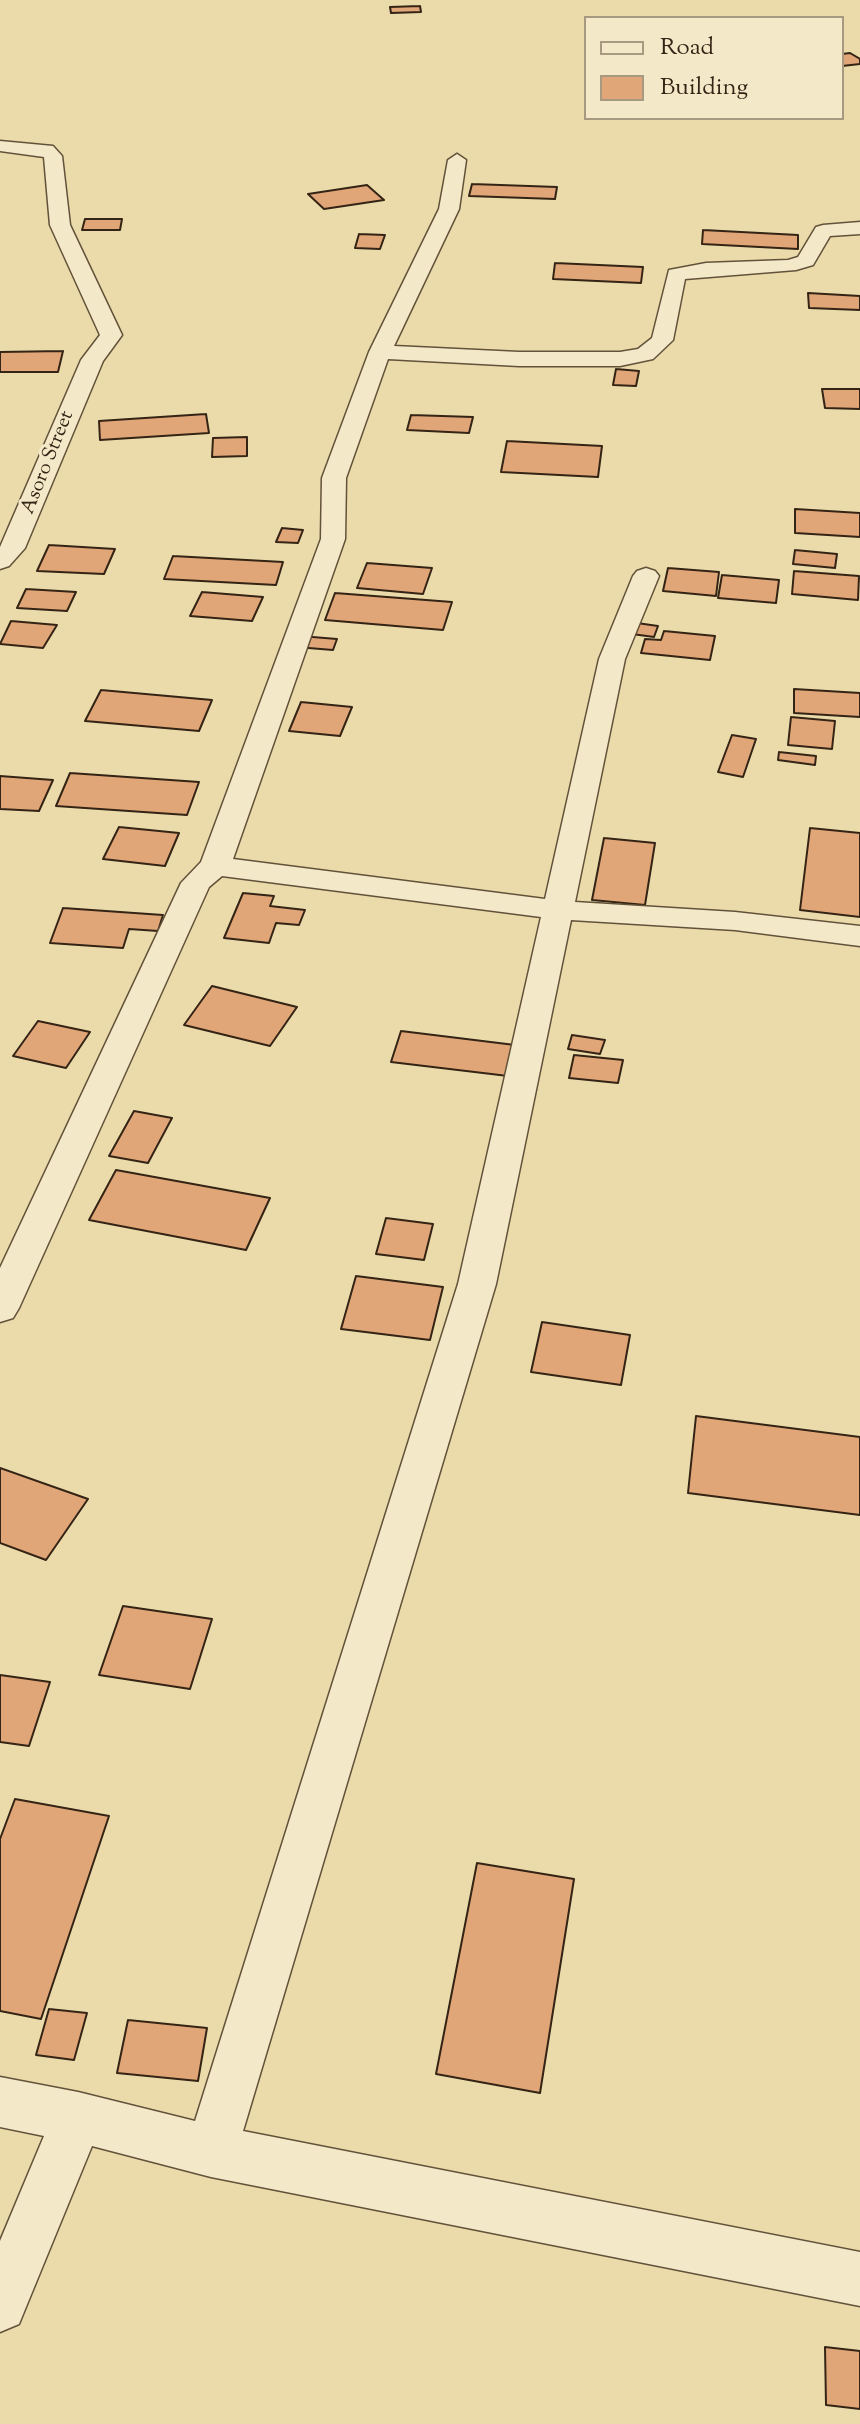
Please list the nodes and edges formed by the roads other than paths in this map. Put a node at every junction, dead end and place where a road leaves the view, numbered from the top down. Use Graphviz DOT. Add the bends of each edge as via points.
graph roads {
  1 [pos="0,146"];
  2 [pos="457,160"];
  3 [pos="860,228"];
  4 [pos="380,352"];
  5 [pos="0,561"];
  6 [pos="646,576"];
  7 [pos="215,866"];
  8 [pos="559,910"];
  9 [pos="860,936"];
  10 [pos="0,1308"];
  11 [pos="0,2102"];
  12 [pos="78,2117"];
  13 [pos="211,2151"];
  14 [pos="860,2279"];
  15 [pos="0,2305"];
  1 -- 5 [label="street, Asoro Street" via="47,150 53,156 60,225 111,335 92,360 13,548"];
  2 -- 4 [label="street" via="449,209"];
  3 -- 4 [label="street" via="823,231 806,261 789,266 676,274 662,340 645,354 620,359 519,359"];
  4 -- 7 [label="street" via="334,478 333,539"];
  6 -- 8 [label="street" via="612,659"];
  7 -- 8 [label="street"];
  7 -- 10 [label="street" via="196,883"];
  8 -- 9 [label="street" via="735,921"];
  8 -- 13 [label="street" via="477,1284"];
  11 -- 12 [label="street"];
  12 -- 13 [label="street"];
  12 -- 15 [label="street"];
  13 -- 14 [label="street"];
}
